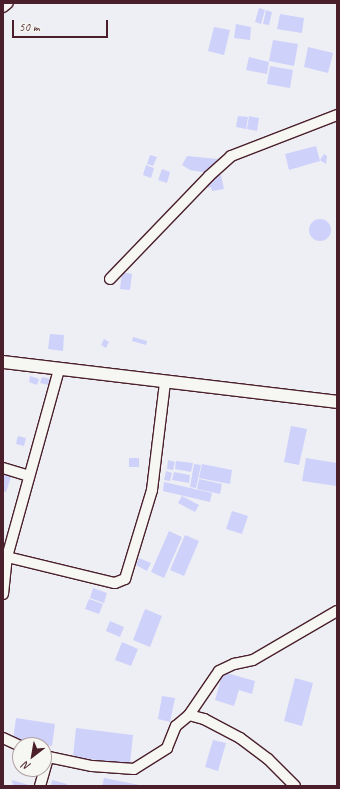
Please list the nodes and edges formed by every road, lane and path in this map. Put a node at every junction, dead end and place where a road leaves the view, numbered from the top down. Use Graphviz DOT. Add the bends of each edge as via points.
graph roads {
  1 [pos="8,3"];
  2 [pos="3,7"];
  3 [pos="337,115"];
  4 [pos="110,279"];
  5 [pos="3,362"];
  6 [pos="59,370"];
  7 [pos="165,382"];
  8 [pos="337,402"];
  9 [pos="3,468"];
  10 [pos="29,476"];
  11 [pos="5,556"];
  12 [pos="3,594"];
  13 [pos="337,611"];
  14 [pos="189,715"];
  15 [pos="52,758"];
  16 [pos="295,786"];
  1 -- 2 [label="street"];
  3 -- 4 [label="street" via="231,156"];
  5 -- 6 [label="street"];
  6 -- 7 [label="street"];
  6 -- 10 [label="street"];
  7 -- 8 [label="street"];
  7 -- 11 [label="street" via="152,490 125,579 115,583"];
  9 -- 10 [label="street"];
  10 -- 11 [label="street"];
  11 -- 12 [label="street"];
  13 -- 14 [label="street" via="253,660 234,664 219,671"];
  14 -- 15 [label="street" via="176,726 166,748 134,769 92,766"];
  14 -- 16 [label="street" via="204,719 240,738 268,759"];
}
